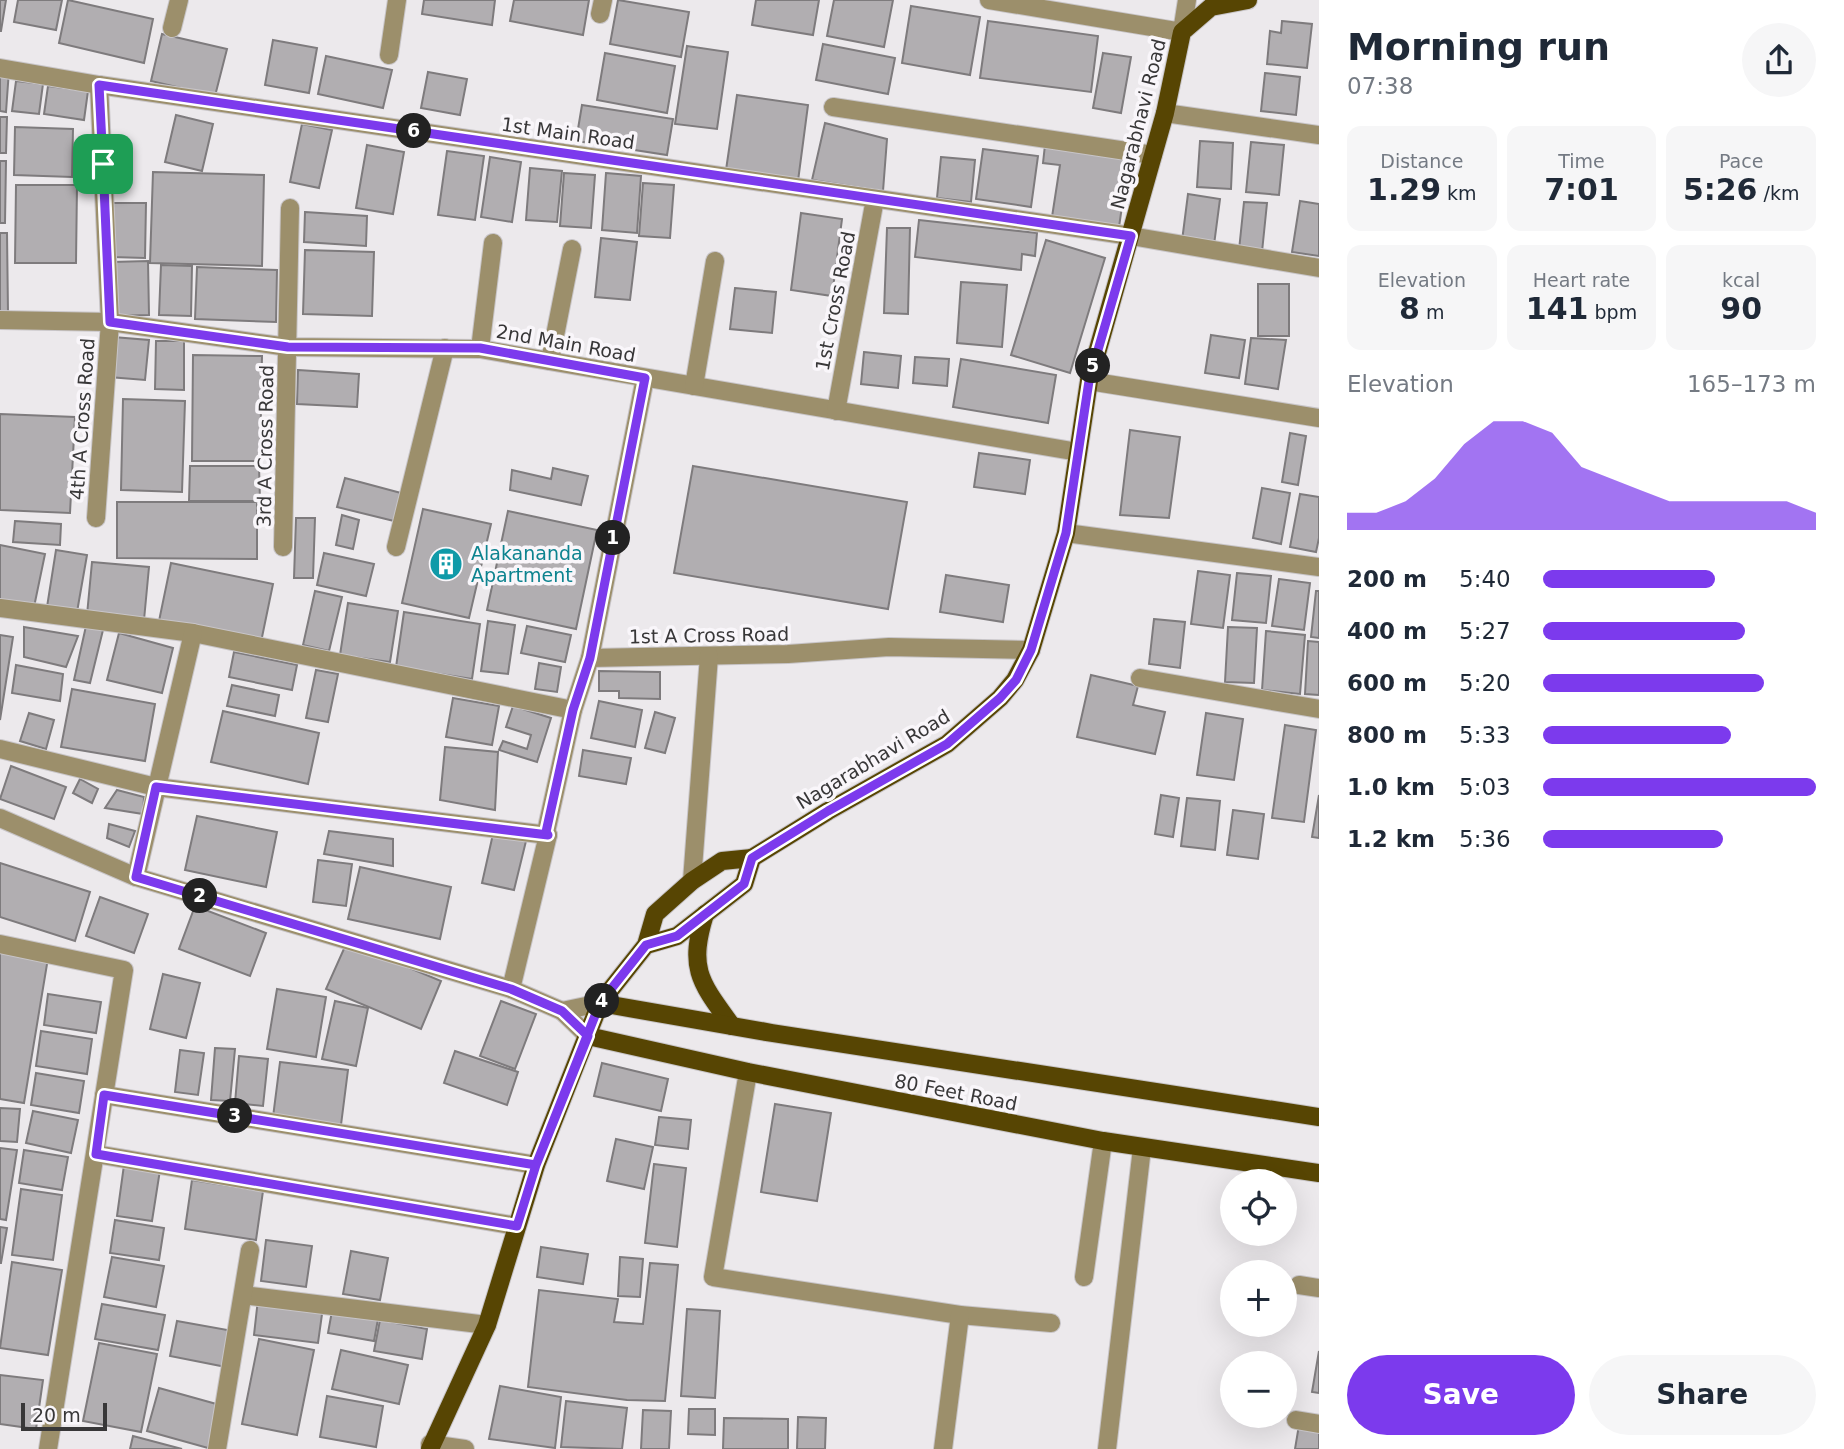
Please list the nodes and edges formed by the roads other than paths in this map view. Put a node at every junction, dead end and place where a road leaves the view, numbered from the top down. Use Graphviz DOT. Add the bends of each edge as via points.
graph roads {
  1 [pos="179,0"];
  2 [pos="397,0"];
  3 [pos="989,0"];
  4 [pos="1188,0"];
  5 [pos="1248,0"];
  6 [pos="173,28"];
  7 [pos="1182,32"];
  8 [pos="389,55"];
  9 [pos="0,68"];
  10 [pos="99,85"];
  11 [pos="833,107"];
  12 [pos="1165,113"];
  13 [pos="1319,135"];
  14 [pos="1153,155"];
  15 [pos="876,199"];
  16 [pos="290,208"];
  17 [pos="1131,236"];
  18 [pos="492,243"];
  19 [pos="572,249"];
  20 [pos="716,261"];
  21 [pos="1319,268"];
  22 [pos="0,320"];
  23 [pos="110,322"];
  24 [pos="288,347"];
  25 [pos="445,348"];
  26 [pos="480,348"];
  27 [pos="550,361"];
  28 [pos="645,378"];
  29 [pos="1089,381"];
  30 [pos="694,386"];
  31 [pos="836,411"];
  32 [pos="1319,418"];
  33 [pos="1078,452"];
  34 [pos="96,518"];
  35 [pos="1066,533"];
  36 [pos="283,547"];
  37 [pos="396,547"];
  38 [pos="1319,567"];
  39 [pos="0,608"];
  40 [pos="194,634"];
  41 [pos="1031,650"];
  42 [pos="709,656"];
  43 [pos="590,658"];
  44 [pos="1140,678"];
  45 [pos="1319,709"];
  46 [pos="573,710"];
  47 [pos="0,749"];
  48 [pos="156,787"];
  49 [pos="0,818"];
  50 [pos="548,835"];
  51 [pos="752,858"];
  52 [pos="136,877"];
  53 [pos="692,881"];
  54 [pos="705,914"];
  55 [pos="0,944"];
  56 [pos="646,945"];
  57 [pos="511,989"];
  58 [pos="600,1003"];
  59 [pos="562,1011"];
  60 [pos="732,1026"];
  61 [pos="588,1036"];
  62 [pos="748,1072"];
  63 [pos="104,1095"];
  64 [pos="1319,1117"];
  65 [pos="1103,1141"];
  66 [pos="1142,1148"];
  67 [pos="96,1154"];
  68 [pos="536,1165"];
  69 [pos="1319,1173"];
  70 [pos="517,1226"];
  71 [pos="250,1250"];
  72 [pos="1084,1277"];
  73 [pos="1299,1285"];
  74 [pos="1319,1288"];
  75 [pos="243,1295"];
  76 [pos="960,1315"];
  77 [pos="1051,1323"];
  78 [pos="487,1325"];
  79 [pos="1297,1420"];
  80 [pos="1319,1424"];
  81 [pos="428,1447"];
  82 [pos="48,1449"];
  83 [pos="217,1449"];
  84 [pos="465,1449"];
  85 [pos="943,1449"];
  86 [pos="1107,1449"];
  1 -- 6 [label="street"];
  2 -- 8 [label="street"];
  3 -- 7 [label="street"];
  4 -- 7 [label="street"];
  5 -- 7 [label="main road, Nagarabhavi Road" via="1211,7"];
  7 -- 12 [label="main road, Nagarabhavi Road"];
  9 -- 10 [label="street, 1st Main Road"];
  10 -- 15 [label="street, 1st Main Road"];
  10 -- 23 [label="street, 4th A Cross Road"];
  11 -- 14 [label="street"];
  12 -- 13 [label="street"];
  12 -- 14 [label="main road, Nagarabhavi Road"];
  14 -- 17 [label="main road, Nagarabhavi Road"];
  15 -- 17 [label="street, 1st Main Road"];
  15 -- 31 [label="street, 1st Cross Road"];
  16 -- 24 [label="street, 3rd A Cross Road"];
  17 -- 21 [label="street, 1st Main Road"];
  17 -- 29 [label="main road, Nagarabhavi Road"];
  18 -- 26 [label="street"];
  19 -- 27 [label="street"];
  20 -- 30 [label="street"];
  22 -- 23 [label="street, 2nd Main Road"];
  23 -- 24 [label="street, 2nd Main Road"];
  23 -- 34 [label="street, 4th A Cross Road"];
  24 -- 25 [label="street, 2nd Main Road"];
  24 -- 36 [label="street, 3rd A Cross Road"];
  25 -- 26 [label="street, 2nd Main Road"];
  25 -- 37 [label="street"];
  26 -- 27 [label="street, 2nd Main Road"];
  27 -- 28 [label="street, 2nd Main Road"];
  28 -- 30 [label="street, 2nd Main Road"];
  28 -- 43 [label="street"];
  29 -- 32 [label="street"];
  29 -- 33 [label="main road, Nagarabhavi Road"];
  30 -- 31 [label="street, 2nd Main Road"];
  31 -- 33 [label="street, 2nd Main Road"];
  33 -- 35 [label="main road, Nagarabhavi Road"];
  35 -- 38 [label="street"];
  35 -- 41 [label="main road, Nagarabhavi Road"];
  39 -- 40 [label="street"];
  40 -- 46 [label="street"];
  40 -- 48 [label="street"];
  41 -- 42 [label="street, 1st A Cross Road" via="889,647"];
  41 -- 51 [label="main road, Nagarabhavi Road" via="1016,680 1000,698 947,744"];
  42 -- 43 [label="street, 1st A Cross Road"];
  42 -- 53 [label="street"];
  43 -- 46 [label="street"];
  44 -- 45 [label="street"];
  46 -- 50 [label="street"];
  47 -- 48 [label="street"];
  48 -- 50 [label="street"];
  48 -- 52 [label="street"];
  49 -- 52 [label="street"];
  50 -- 57 [label="street"];
  51 -- 53 [label="main road, Nagarabhavi Road" via="722,861"];
  51 -- 54 [label="main road" via="744,884"];
  52 -- 57 [label="street"];
  53 -- 56 [label="main road, Nagarabhavi Road" via="655,914"];
  54 -- 56 [label="main road" via="677,936"];
  54 -- 60 [label="main road" via="697,967 702,983"];
  55 -- 63 [label="street" via="124,970"];
  56 -- 58 [label="main road, Nagarabhavi Road"];
  57 -- 59 [label="street"];
  58 -- 59 [label="street"];
  58 -- 60 [label="main road, 80 Feet Road"];
  58 -- 61 [label="main road, Nagarabhavi Road"];
  59 -- 61 [label="street"];
  60 -- 64 [label="main road, 80 Feet Road"];
  61 -- 62 [label="main road, 80 Feet Road"];
  61 -- 68 [label="main road, Nagarabhavi Road"];
  62 -- 65 [label="main road, 80 Feet Road"];
  62 -- 76 [label="street" via="713,1276"];
  63 -- 67 [label="street"];
  63 -- 68 [label="street"];
  65 -- 66 [label="main road, 80 Feet Road"];
  65 -- 72 [label="street"];
  66 -- 69 [label="main road, 80 Feet Road"];
  66 -- 86 [label="street"];
  67 -- 70 [label="street"];
  67 -- 82 [label="street"];
  68 -- 70 [label="main road, Nagarabhavi Road"];
  70 -- 78 [label="main road, Nagarabhavi Road"];
  71 -- 75 [label="street"];
  73 -- 74 [label="street"];
  75 -- 78 [label="street"];
  75 -- 83 [label="street"];
  76 -- 77 [label="street"];
  76 -- 85 [label="street"];
  78 -- 81 [label="main road, Nagarabhavi Road"];
  79 -- 80 [label="street"];
  81 -- 84 [label="street"];
}
